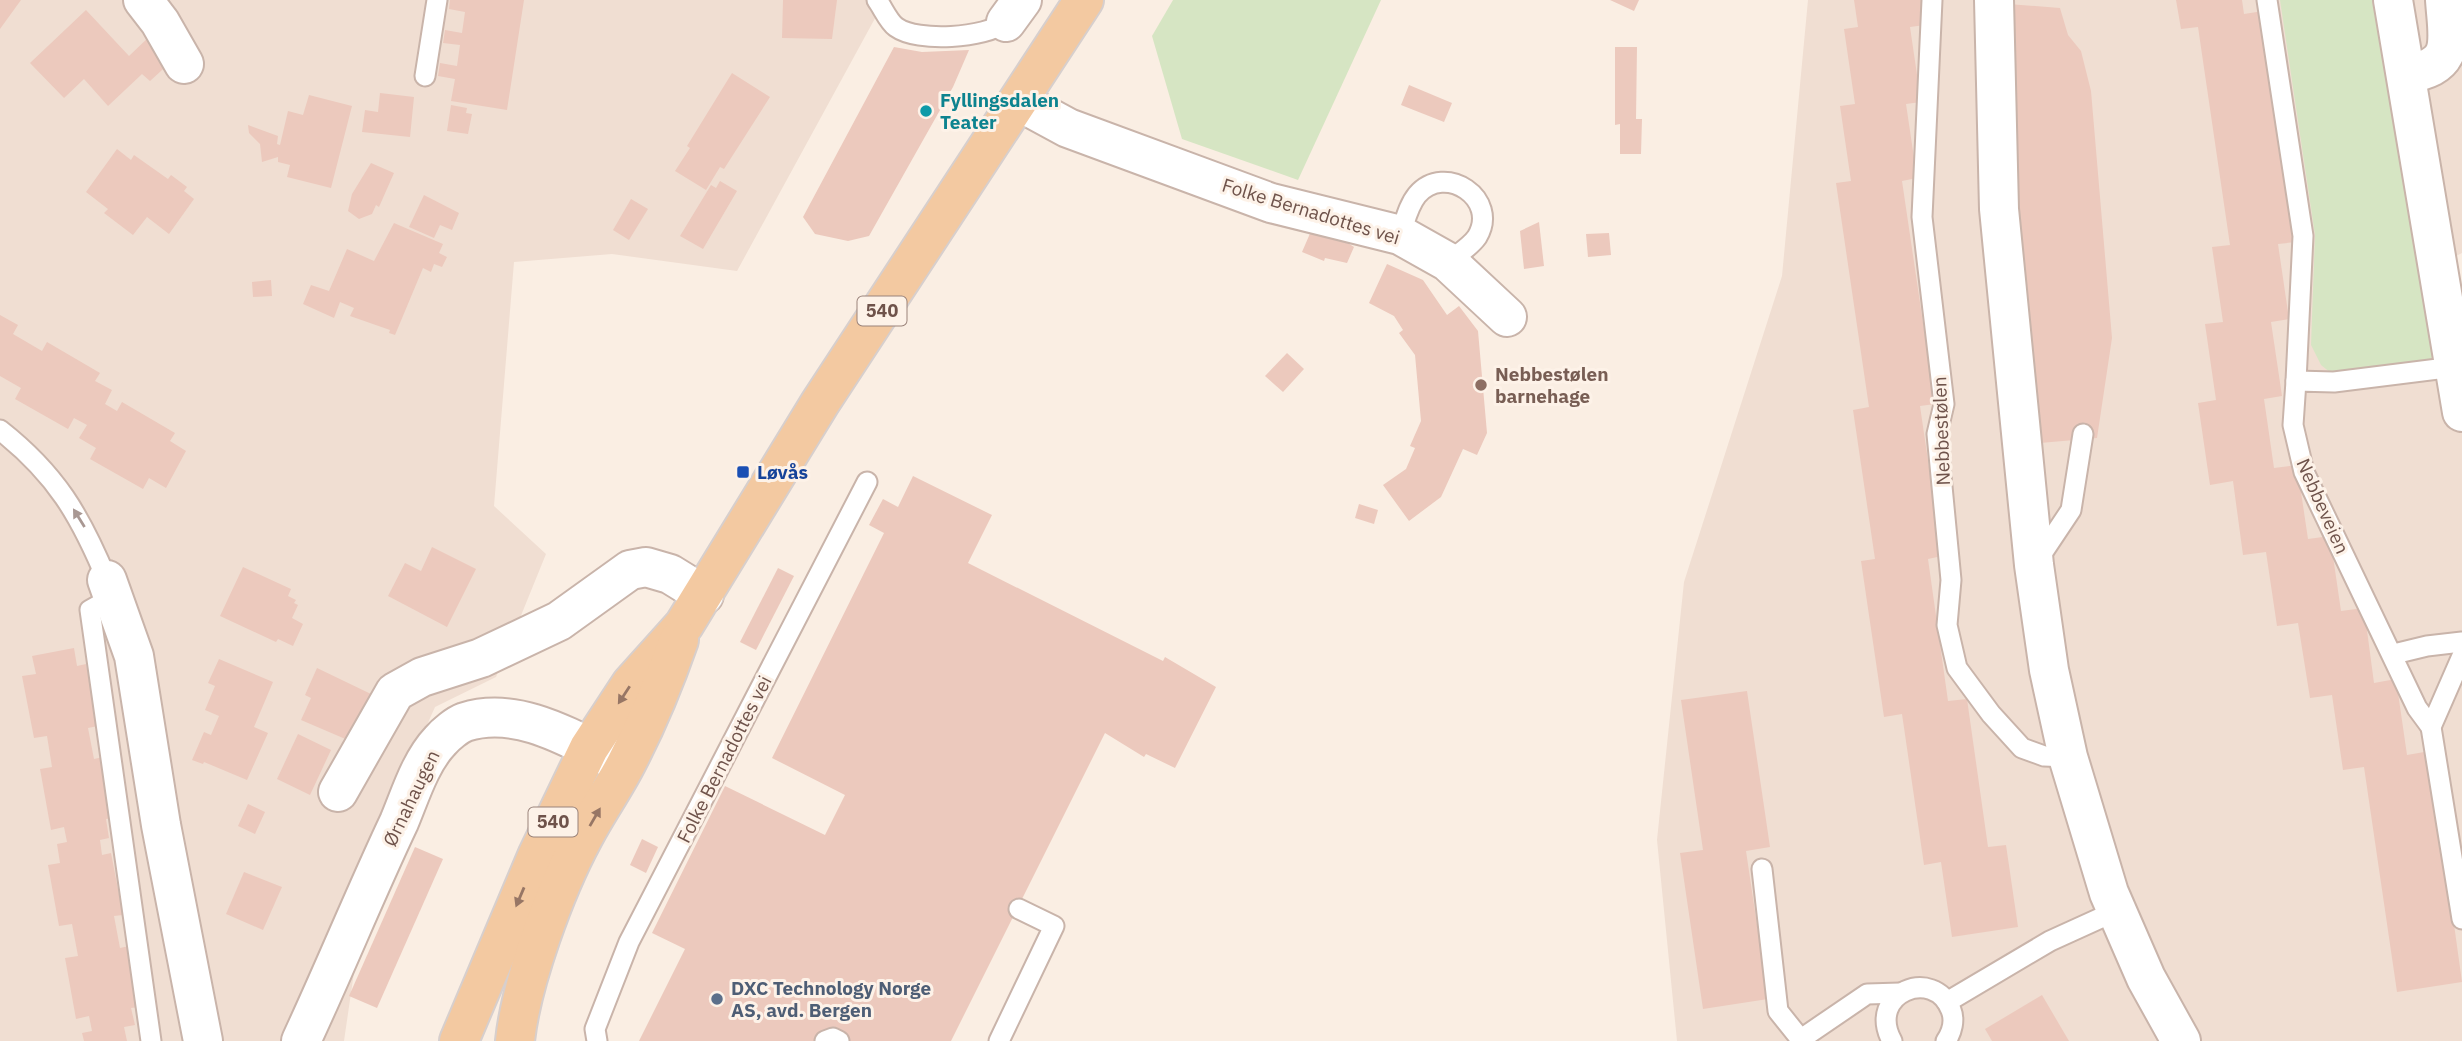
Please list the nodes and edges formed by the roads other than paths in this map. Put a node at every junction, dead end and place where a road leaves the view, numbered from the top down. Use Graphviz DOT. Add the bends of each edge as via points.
graph roads {
  1 [pos="143,0"];
  2 [pos="437,0"];
  3 [pos="877,0"];
  4 [pos="1084,0"];
  5 [pos="1932,0"];
  6 [pos="1994,0"];
  7 [pos="2267,0"];
  8 [pos="2393,0"];
  9 [pos="2445,0"];
  10 [pos="1014,11"];
  11 [pos="184,64"];
  12 [pos="2406,74"];
  13 [pos="425,76"];
  14 [pos="1020,102"];
  15 [pos="1400,235"];
  16 [pos="1448,262"];
  17 [pos="1507,317"];
  18 [pos="2454,367"];
  19 [pos="2296,381"];
  20 [pos="2462,412"];
  21 [pos="0,430"];
  22 [pos="2082,434"];
  23 [pos="867,482"];
  24 [pos="2034,565"];
  25 [pos="110,588"];
  26 [pos="694,610"];
  27 [pos="2462,642"];
  28 [pos="2394,654"];
  29 [pos="2462,656"];
  30 [pos="2431,727"];
  31 [pos="589,748"];
  32 [pos="2068,757"];
  33 [pos="625,765"];
  34 [pos="338,792"];
  35 [pos="1762,869"];
  36 [pos="1019,909"];
  37 [pos="2116,911"];
  38 [pos="2462,919"];
  39 [pos="1900,993"];
  40 [pos="1947,1002"];
  41 [pos="1801,1040"];
  42 [pos="151,1041"];
  43 [pos="203,1041"];
  44 [pos="302,1041"];
  45 [pos="459,1041"];
  46 [pos="515,1041"];
  47 [pos="597,1041"];
  48 [pos="825,1041"];
  49 [pos="839,1041"];
  50 [pos="999,1041"];
  51 [pos="1892,1041"];
  52 [pos="1946,1041"];
  53 [pos="2180,1041"];
  1 -- 11 [label="street"];
  2 -- 13 [label="lane"];
  3 -- 10 [label="lane" via="895,26 918,37 982,33"];
  4 -- 14 [label="main road, 540"];
  5 -- 32 [label="lane, Nebbestølen" via="1922,218 1944,404 1937,434 1951,580 1947,625 1957,668 2022,748 2045,757"];
  6 -- 24 [label="street" via="1999,209"];
  7 -- 19 [label="lane, Nebbeveien" via="2303,236"];
  8 -- 12 [label="street"];
  9 -- 12 [label="street" via="2445,58 2427,71"];
  12 -- 18 [label="street" via="2447,263"];
  14 -- 15 [label="street, Folke Bernadottes vei" via="1068,128 1271,203"];
  14 -- 26 [label="main road, 540" via="820,403"];
  15 -- 16 [label="street, Folke Bernadottes vei"];
  15 -- 16 [label="lane" via="1415,197 1423,189 1446,181 1458,183 1477,199 1482,223 1471,244"];
  16 -- 17 [label="street, Folke Bernadottes vei"];
  18 -- 19 [label="lane" via="2334,382"];
  18 -- 20 [label="street"];
  19 -- 28 [label="lane, Nebbeveien" via="2293,425 2304,472"];
  25 -- 21 [label="lane, one-way" via="83,523 53,478"];
  22 -- 24 [label="lane" via="2071,510"];
  23 -- 47 [label="lane, Folke Bernadottes vei" via="629,942 595,1030"];
  24 -- 32 [label="street" via="2049,670"];
  25 -- 42 [label="lane" via="90,610"];
  25 -- 43 [label="street" via="134,656 160,825"];
  26 -- 31 [label="main road, 540, one-way" via="631,684"];
  26 -- 33 [label="main road, 540"];
  26 -- 34 [label="street" via="670,574 646,567 630,570 559,621 395,692"];
  27 -- 28 [label="lane"];
  28 -- 30 [label="lane, Nebbeveien" via="2417,708"];
  29 -- 30 [label="lane"];
  30 -- 38 [label="lane, Nebbeveien"];
  31 -- 33 [label="street, Ørnahaugen"];
  31 -- 44 [label="street, Ørnahaugen" via="550,729 507,716 461,723 439,741 420,774"];
  31 -- 45 [label="main road, 540, one-way" via="538,854"];
  32 -- 37 [label="street"];
  46 -- 33 [label="main road, 540, one-way" via="525,986 558,895 582,840"];
  35 -- 41 [label="lane" via="1778,1012"];
  36 -- 50 [label="lane" via="1054,926"];
  37 -- 40 [label="lane" via="2050,941"];
  37 -- 53 [label="street"];
  39 -- 40 [label="lane" via="1930,989"];
  39 -- 41 [label="lane" via="1867,994"];
  39 -- 51 [label="lane" via="1885,1020"];
  40 -- 52 [label="lane" via="1953,1024"];
  48 -- 49 [label="lane"];
}
